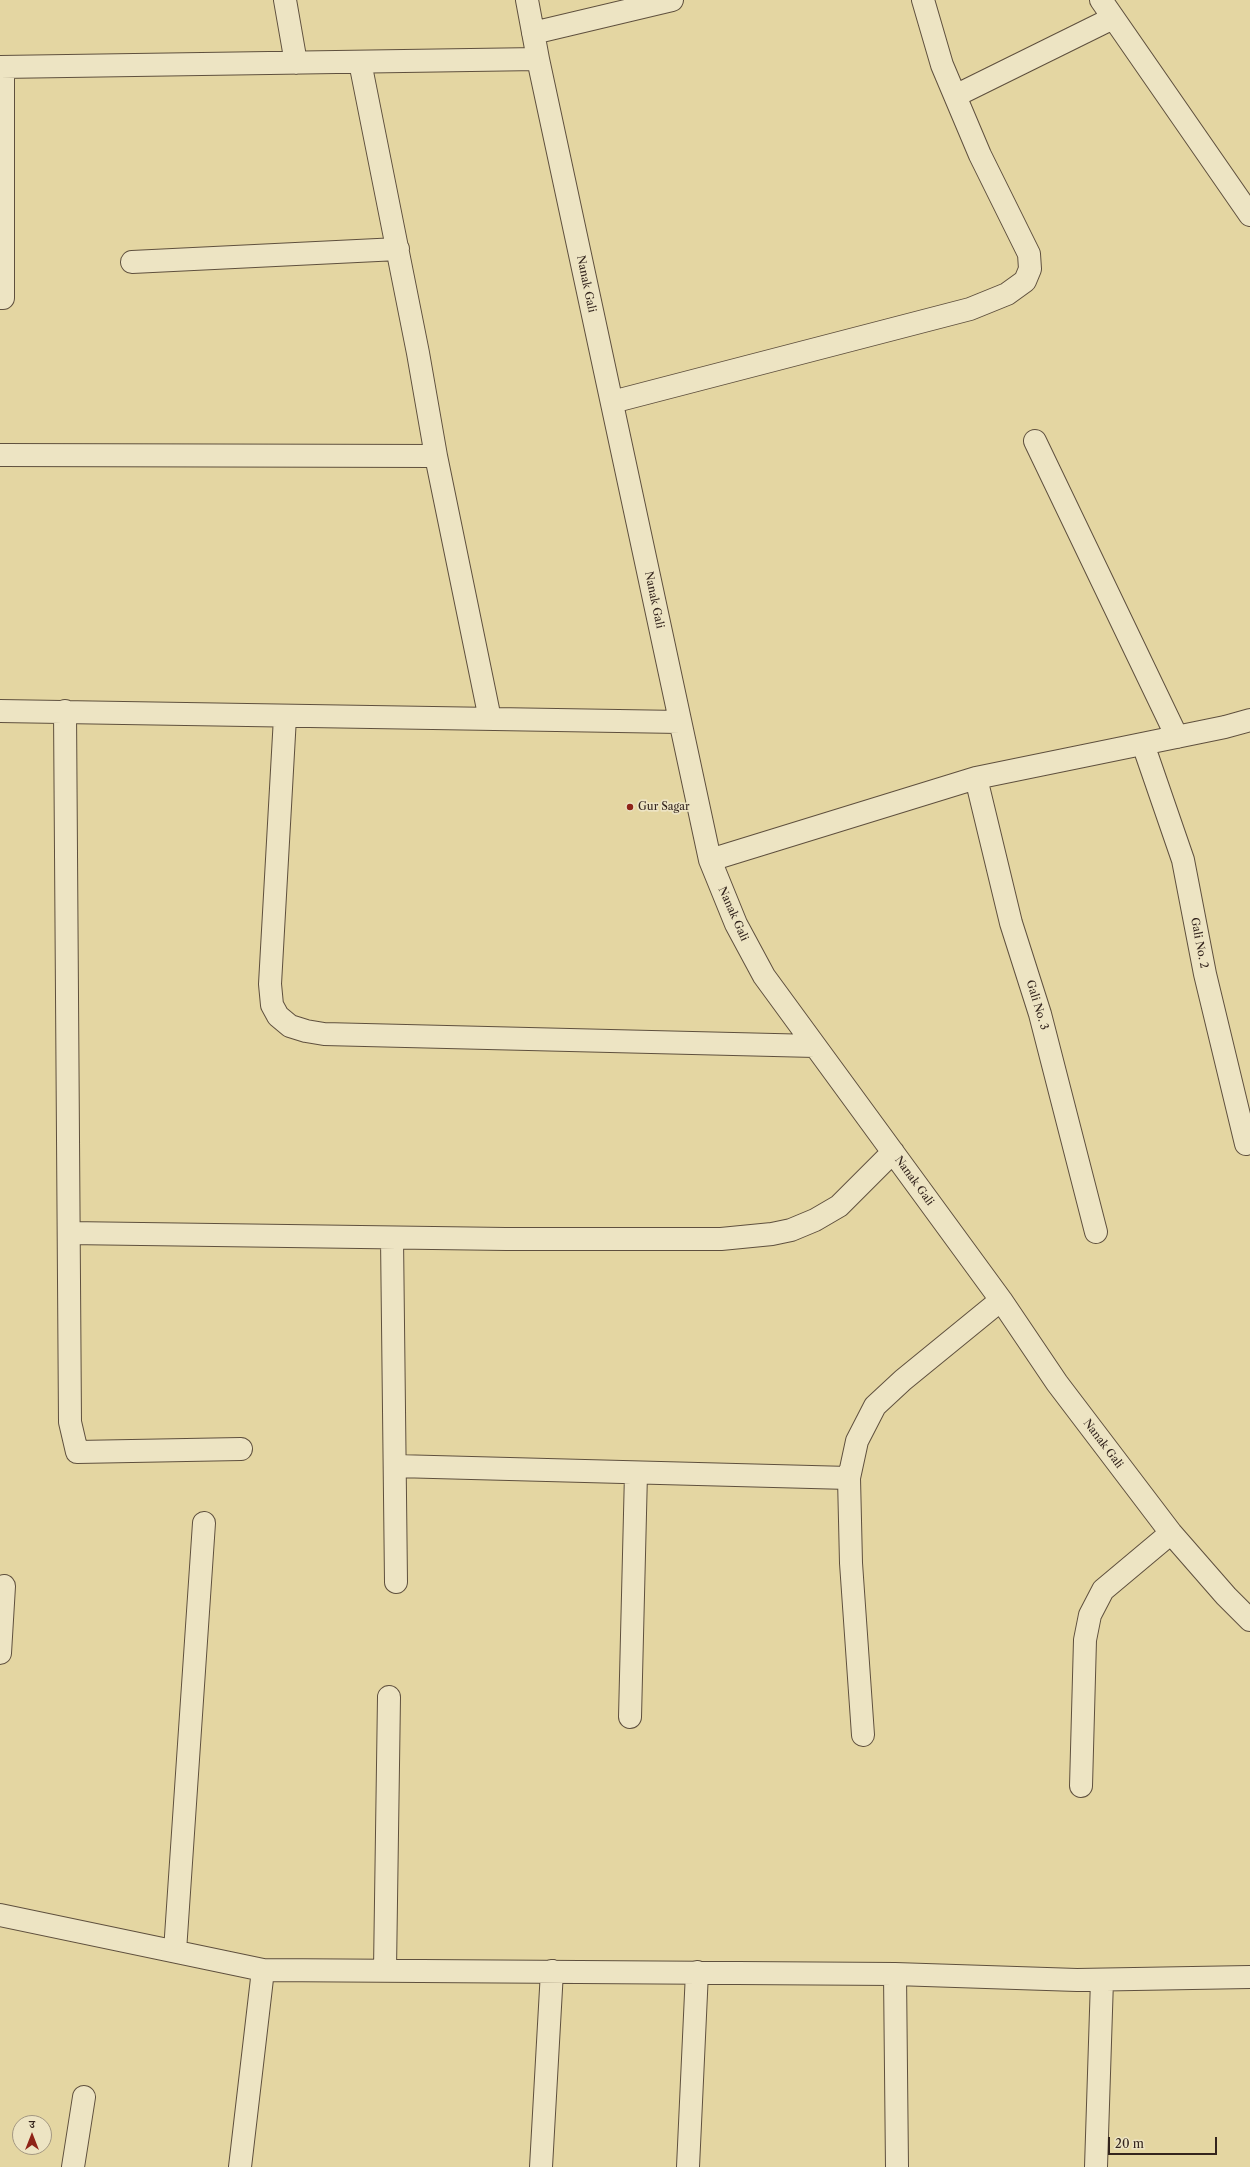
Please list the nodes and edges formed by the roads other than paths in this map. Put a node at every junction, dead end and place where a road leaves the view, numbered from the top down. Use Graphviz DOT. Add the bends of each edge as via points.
graph roads {
  1 [pos="285,0"];
  2 [pos="527,0"];
  3 [pos="672,0"];
  4 [pos="923,0"];
  5 [pos="1101,0"];
  6 [pos="1113,18"];
  7 [pos="533,33"];
  8 [pos="538,59"];
  9 [pos="360,62"];
  10 [pos="296,63"];
  11 [pos="2,67"];
  12 [pos="955,96"];
  13 [pos="1250,215"];
  14 [pos="398,249"];
  15 [pos="132,262"];
  16 [pos="0,298"];
  17 [pos="612,402"];
  18 [pos="1035,441"];
  19 [pos="0,454"];
  20 [pos="436,456"];
  21 [pos="0,711"];
  22 [pos="64,711"];
  23 [pos="284,717"];
  24 [pos="490,719"];
  25 [pos="1250,720"];
  26 [pos="680,722"];
  27 [pos="1177,737"];
  28 [pos="1143,744"];
  29 [pos="976,778"];
  30 [pos="710,860"];
  31 [pos="815,1046"];
  32 [pos="1246,1144"];
  33 [pos="893,1152"];
  34 [pos="1096,1232"];
  35 [pos="69,1233"];
  36 [pos="392,1238"];
  37 [pos="1001,1300"];
  38 [pos="241,1449"];
  39 [pos="396,1466"];
  40 [pos="636,1473"];
  41 [pos="849,1478"];
  42 [pos="204,1524"];
  43 [pos="1171,1532"];
  44 [pos="396,1582"];
  45 [pos="4,1586"];
  46 [pos="1250,1620"];
  47 [pos="0,1654"];
  48 [pos="388,1697"];
  49 [pos="630,1717"];
  50 [pos="863,1735"];
  51 [pos="1081,1786"];
  52 [pos="0,1915"];
  53 [pos="175,1951"];
  54 [pos="385,1969"];
  55 [pos="263,1970"];
  56 [pos="552,1971"];
  57 [pos="697,1972"];
  58 [pos="895,1974"];
  59 [pos="1250,1977"];
  60 [pos="1102,1980"];
  61 [pos="84,2097"];
  62 [pos="73,2167"];
  63 [pos="240,2167"];
  64 [pos="541,2167"];
  65 [pos="688,2167"];
  66 [pos="897,2167"];
  67 [pos="1096,2167"];
  1 -- 10 [label="street"];
  2 -- 7 [label="street, Nanak Gali"];
  3 -- 7 [label="street"];
  4 -- 12 [label="street" via="942,65"];
  5 -- 6 [label="street"];
  6 -- 12 [label="street"];
  6 -- 13 [label="street"];
  7 -- 8 [label="street, Nanak Gali"];
  8 -- 9 [label="street"];
  8 -- 17 [label="street, Nanak Gali"];
  9 -- 10 [label="street"];
  9 -- 14 [label="street"];
  10 -- 11 [label="street"];
  11 -- 16 [label="street" via="3,298"];
  12 -- 17 [label="street" via="980,155 1029,254 1030,269 1025,281 1007,294 970,308"];
  14 -- 15 [label="street"];
  14 -- 20 [label="street"];
  17 -- 26 [label="street, Nanak Gali"];
  18 -- 27 [label="street"];
  19 -- 20 [label="street"];
  20 -- 24 [label="street"];
  21 -- 22 [label="street"];
  22 -- 23 [label="street"];
  22 -- 35 [label="street"];
  23 -- 24 [label="street"];
  23 -- 31 [label="street" via="270,984 272,1005 278,1016 290,1026 324,1034"];
  24 -- 26 [label="street"];
  25 -- 27 [label="street"];
  26 -- 30 [label="street, Nanak Gali"];
  27 -- 28 [label="street"];
  28 -- 29 [label="street"];
  28 -- 32 [label="street, Gali No. 2" via="1183,860 1205,974"];
  29 -- 30 [label="street"];
  29 -- 34 [label="street, Gali No. 3" via="1011,923 1040,1014"];
  30 -- 31 [label="street, Nanak Gali" via="736,924 764,976"];
  31 -- 33 [label="street, Nanak Gali"];
  33 -- 36 [label="street" via="839,1206 816,1220 772,1234 721,1239"];
  33 -- 37 [label="street, Nanak Gali"];
  35 -- 36 [label="street"];
  35 -- 38 [label="street" via="70,1422 76,1452"];
  36 -- 39 [label="street"];
  37 -- 41 [label="street" via="875,1406 856,1441"];
  37 -- 43 [label="street, Nanak Gali" via="1057,1383"];
  39 -- 40 [label="street"];
  39 -- 44 [label="street"];
  40 -- 41 [label="street"];
  40 -- 49 [label="street"];
  41 -- 50 [label="street" via="851,1563"];
  42 -- 53 [label="street"];
  43 -- 46 [label="street, Nanak Gali"];
  43 -- 51 [label="street" via="1103,1590 1090,1615 1085,1640"];
  45 -- 47 [label="street"];
  48 -- 54 [label="street"];
  52 -- 53 [label="street"];
  53 -- 55 [label="street"];
  54 -- 55 [label="street"];
  54 -- 56 [label="street"];
  55 -- 63 [label="street"];
  56 -- 57 [label="street"];
  56 -- 64 [label="street"];
  57 -- 58 [label="street"];
  57 -- 65 [label="street"];
  58 -- 60 [label="street"];
  58 -- 66 [label="street"];
  59 -- 60 [label="street"];
  60 -- 67 [label="street"];
  61 -- 62 [label="street"];
}
